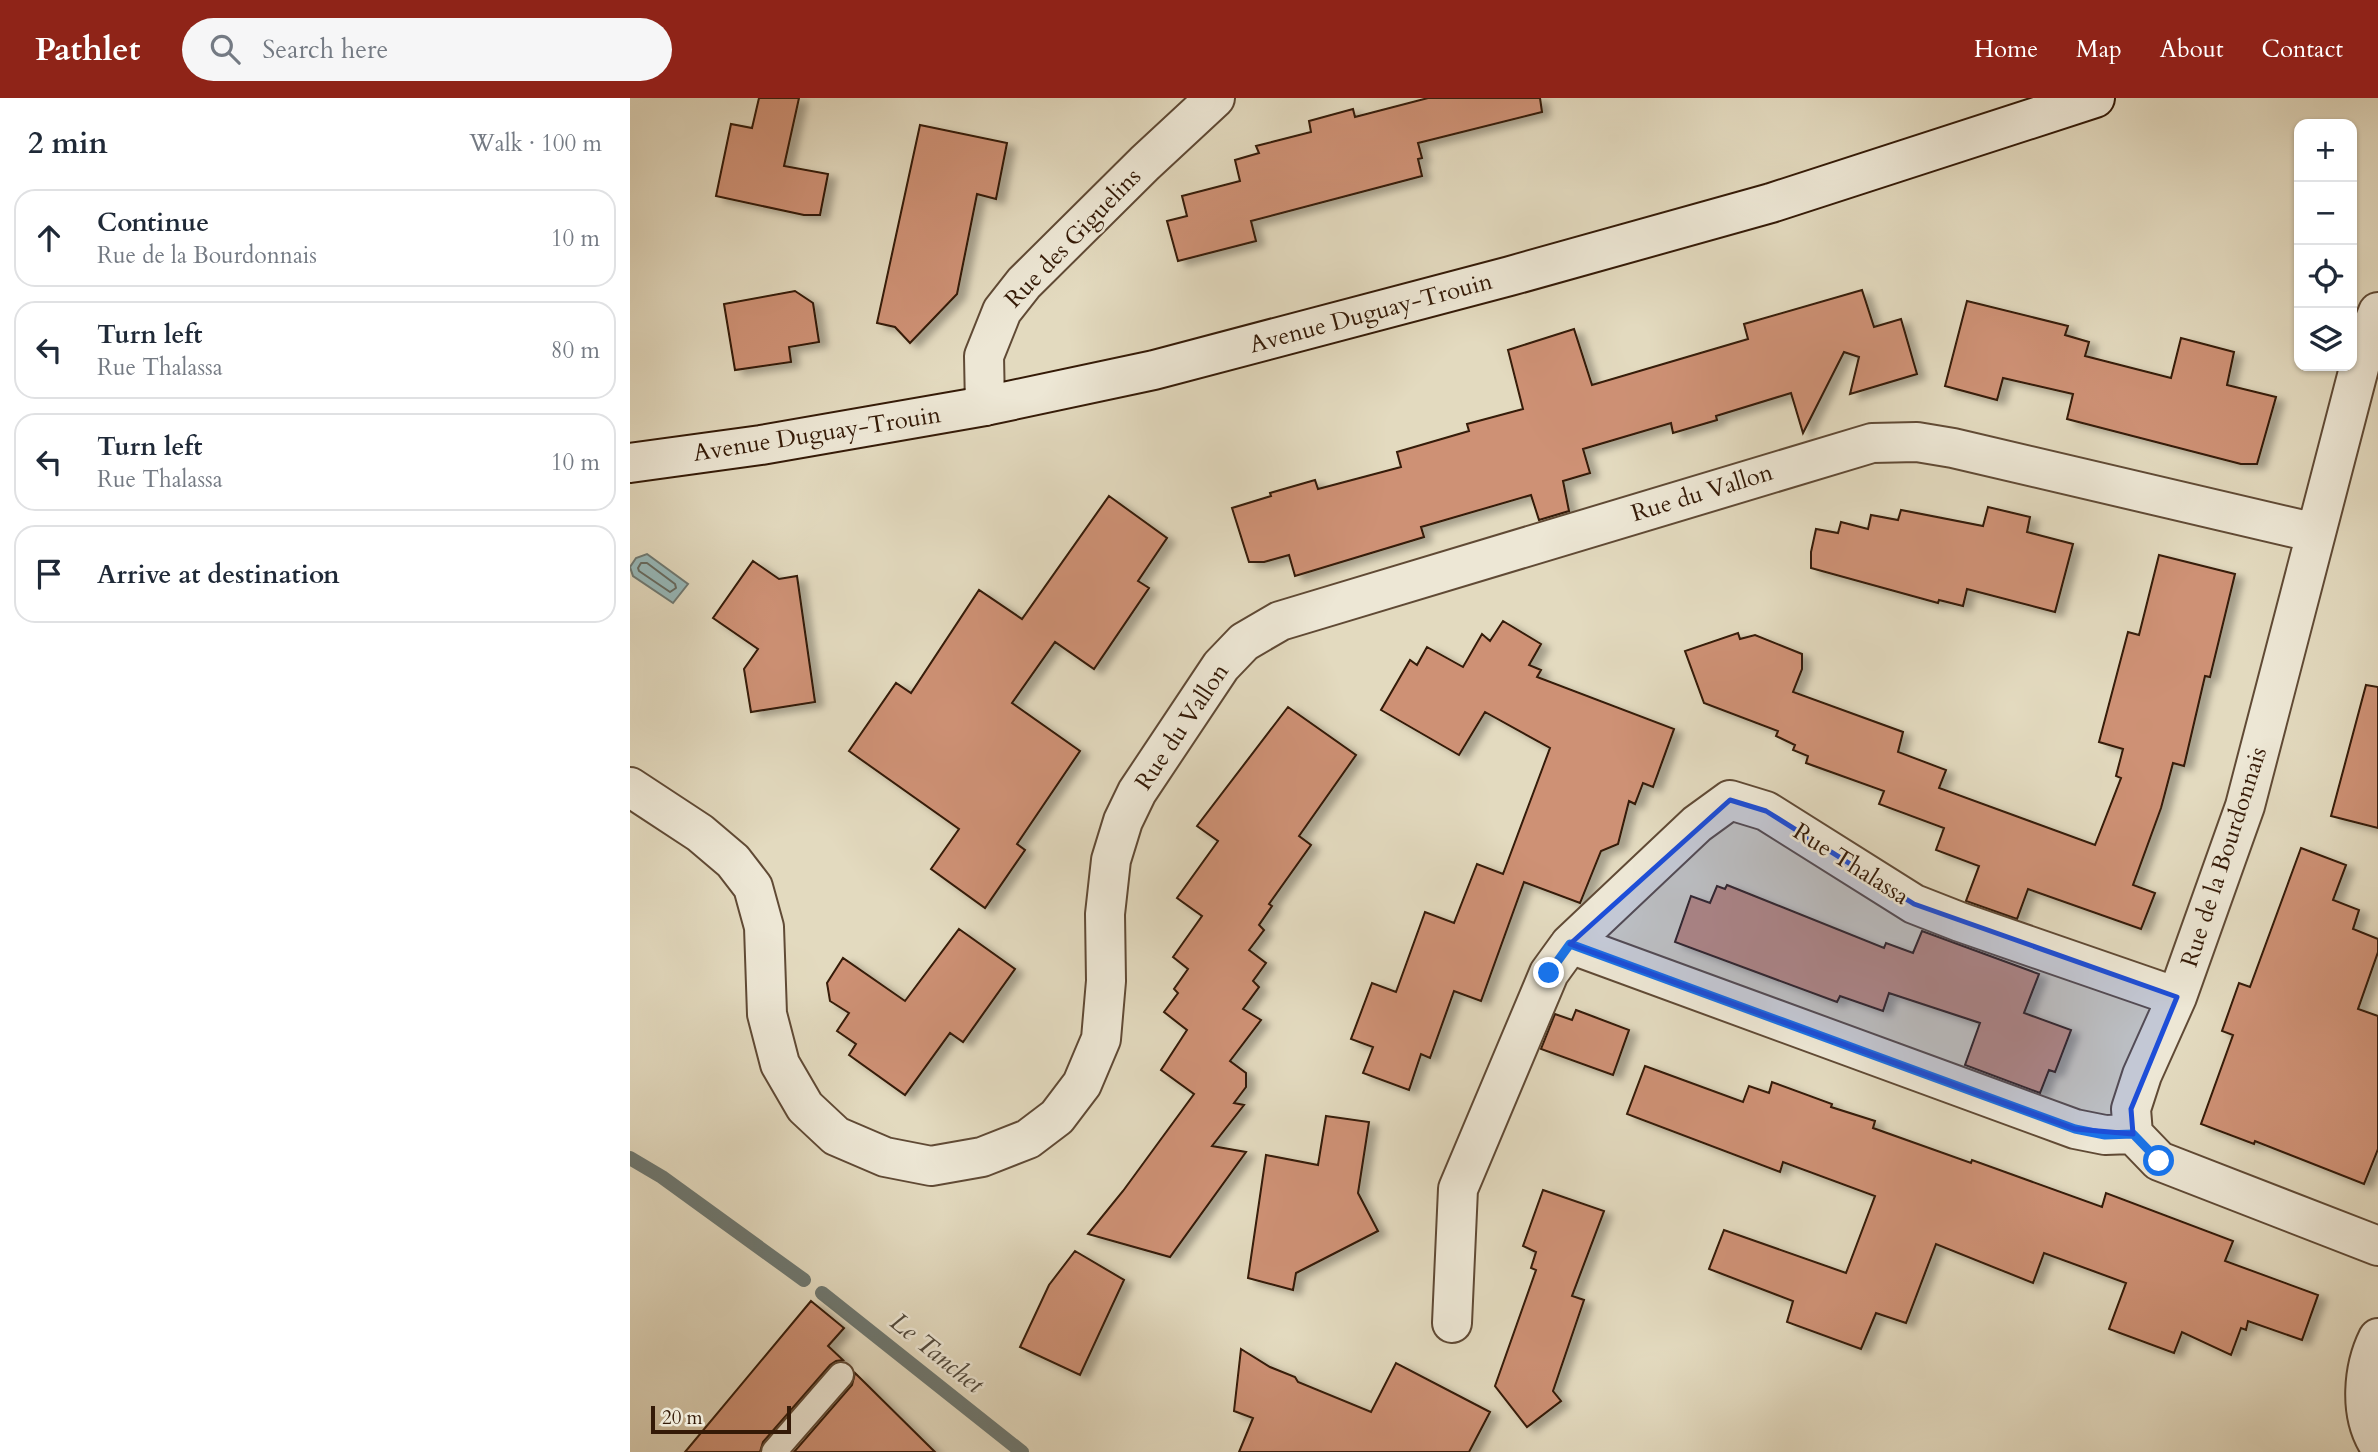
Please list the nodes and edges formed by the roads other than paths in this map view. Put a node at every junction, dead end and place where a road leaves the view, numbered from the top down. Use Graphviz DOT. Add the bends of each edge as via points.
graph roads {
  1 [pos="1215,98"];
  2 [pos="2095,98"];
  3 [pos="2378,312"];
  4 [pos="985,406"];
  5 [pos="630,463"];
  6 [pos="2316,533"];
  7 [pos="630,787"];
  8 [pos="1570,944"];
  9 [pos="2176,997"];
  10 [pos="2133,1134"];
  11 [pos="2378,1246"];
  12 [pos="1452,1323"];
  13 [pos="2378,1338"];
  14 [pos="841,1375"];
  15 [pos="2378,1444"];
  16 [pos="774,1452"];
  1 -- 4 [label="street, Rue des Giguelins" via="1033,274 1002,311 985,356"];
  2 -- 4 [label="street, Avenue Duguay-Trouin" via="1771,203 1510,276 1153,370"];
  3 -- 6 [label="street, Rue de la Bourdonnais" via="2365,345"];
  4 -- 5 [label="street, Avenue Duguay-Trouin"];
  6 -- 7 [label="street, Rue du Vallon" via="1953,448 1917,442 1872,443 1280,621 1244,642 1221,666 1137,792 1123,821 1111,860 1105,914 1101,1039 1082,1084 1057,1117 1028,1139 982,1157 931,1166 884,1157 836,1136 805,1107 780,1064 767,1014 764,927 753,887 733,861 700,833"];
  6 -- 9 [label="street, Rue de la Bourdonnais" via="2245,806"];
  8 -- 9 [label="street, Rue Thalassa" via="1697,824 1730,800 1766,811 1914,904"];
  8 -- 10 [label="street" via="2075,1129"];
  8 -- 12 [label="street, Rue Thalassa" via="1549,973 1458,1189"];
  9 -- 10 [label="street, Rue de la Bourdonnais" via="2131,1109"];
  10 -- 11 [label="street" via="2159,1161"];
  13 -- 15 [label="street" via="2366,1379 2366,1410"];
  14 -- 16 [label="lane"];
}
